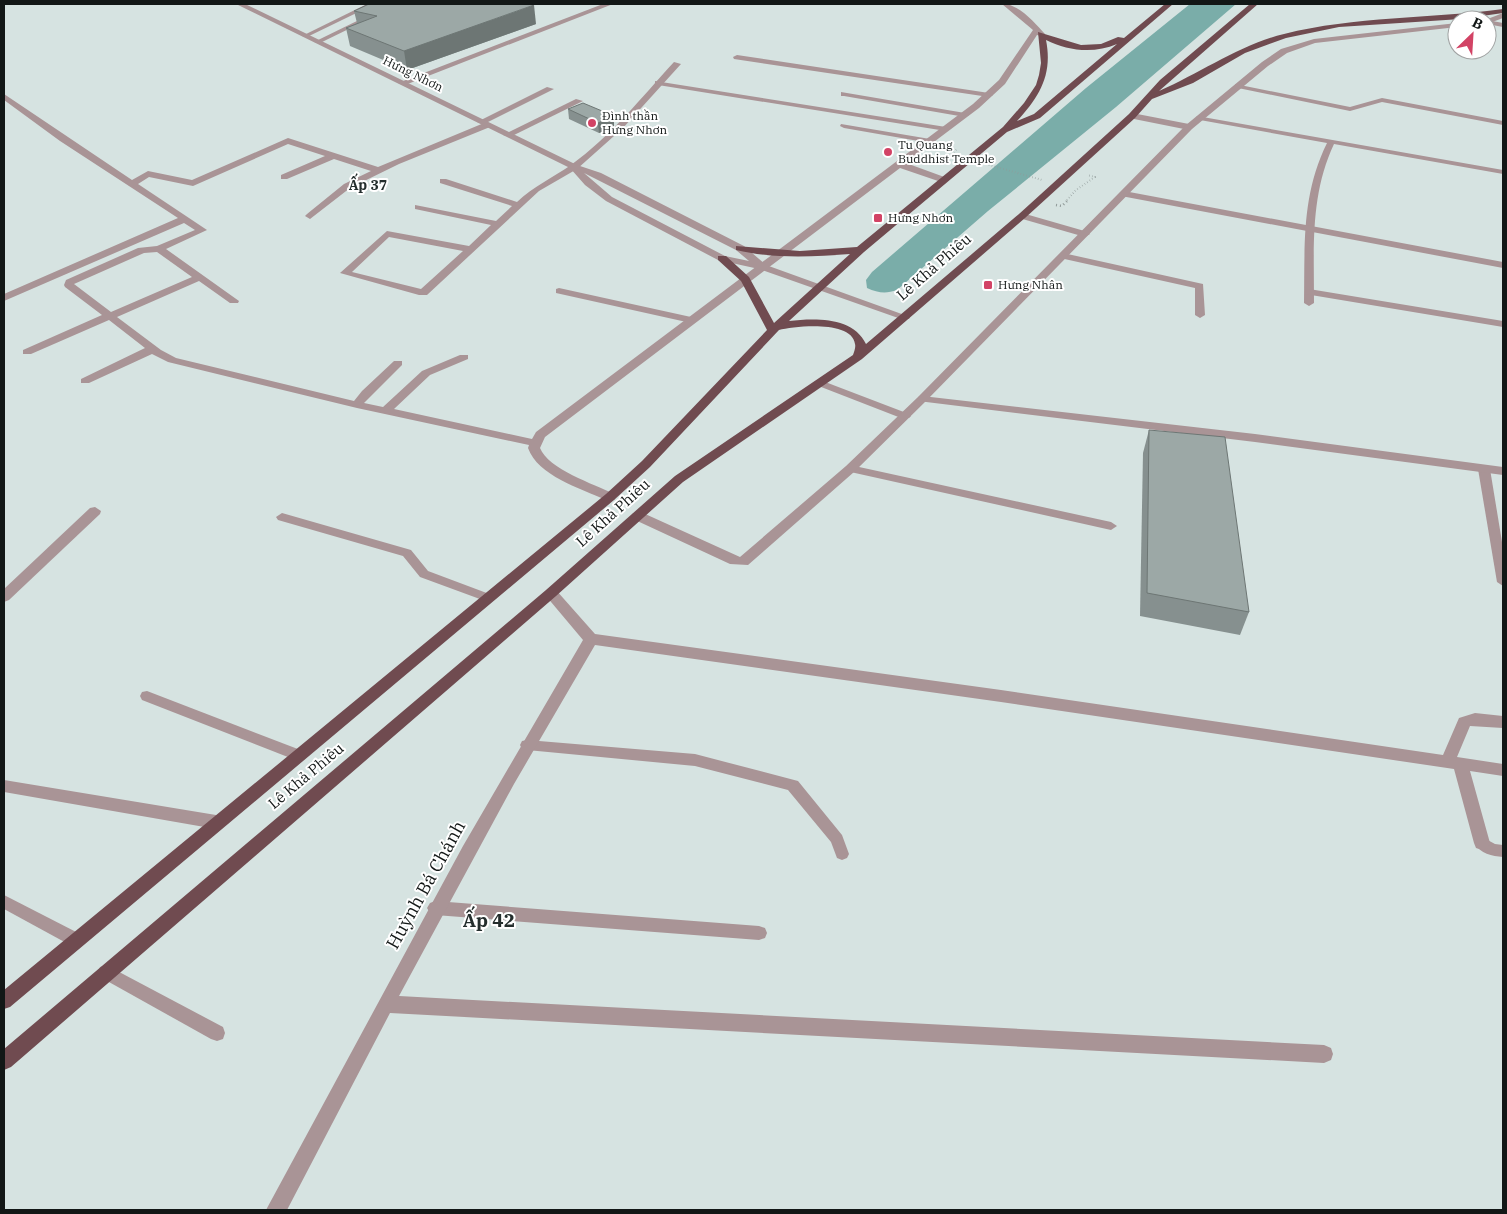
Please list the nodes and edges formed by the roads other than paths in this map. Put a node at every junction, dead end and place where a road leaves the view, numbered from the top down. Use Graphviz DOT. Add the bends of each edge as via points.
graph roads {
  1 [pos="240,4"];
  2 [pos="372,4"];
  3 [pos="609,4"];
  4 [pos="1006,4"];
  5 [pos="1169,4"];
  6 [pos="1254,4"];
  7 [pos="1503,11"];
  8 [pos="372,16"];
  9 [pos="1447,26"];
  10 [pos="1140,29"];
  11 [pos="1039,32"];
  12 [pos="306,36"];
  13 [pos="318,42"];
  14 [pos="737,57"];
  15 [pos="677,64"];
  16 [pos="402,83"];
  17 [pos="658,84"];
  18 [pos="1238,86"];
  19 [pos="550,89"];
  20 [pos="844,94"];
  21 [pos="989,95"];
  22 [pos="4,96"];
  23 [pos="1149,98"];
  24 [pos="579,101"];
  25 [pos="965,115"];
  26 [pos="1132,116"];
  27 [pos="1200,118"];
  28 [pos="484,123"];
  29 [pos="1503,123"];
  30 [pos="844,126"];
  31 [pos="1189,127"];
  32 [pos="946,129"];
  33 [pos="1004,130"];
  34 [pos="507,135"];
  35 [pos="930,141"];
  36 [pos="1332,141"];
  37 [pos="332,156"];
  38 [pos="899,164"];
  39 [pos="574,167"];
  40 [pos="378,170"];
  41 [pos="1503,172"];
  42 [pos="284,176"];
  43 [pos="944,180"];
  44 [pos="443,181"];
  45 [pos="134,182"];
  46 [pos="1124,194"];
  47 [pos="518,206"];
  48 [pos="418,207"];
  49 [pos="310,216"];
  50 [pos="1022,216"];
  51 [pos="184,219"];
  52 [pos="498,224"];
  53 [pos="1308,229"];
  54 [pos="1084,234"];
  55 [pos="740,248"];
  56 [pos="159,249"];
  57 [pos="470,249"];
  58 [pos="860,250"];
  59 [pos="779,254"];
  60 [pos="1063,256"];
  61 [pos="722,258"];
  62 [pos="1503,265"];
  63 [pos="762,267"];
  64 [pos="200,277"];
  65 [pos="746,279"];
  66 [pos="819,287"];
  67 [pos="559,291"];
  68 [pos="4,298"];
  69 [pos="1309,298"];
  70 [pos="234,301"];
  71 [pos="1200,315"];
  72 [pos="109,316"];
  73 [pos="905,317"];
  74 [pos="691,320"];
  75 [pos="1503,324"];
  76 [pos="773,330"];
  77 [pos="153,349"];
  78 [pos="27,352"];
  79 [pos="464,357"];
  80 [pos="858,357"];
  81 [pos="398,363"];
  82 [pos="85,381"];
  83 [pos="820,383"];
  84 [pos="922,399"];
  85 [pos="357,405"];
  86 [pos="385,411"];
  87 [pos="905,416"];
  88 [pos="535,444"];
  89 [pos="850,469"];
  90 [pos="1484,469"];
  91 [pos="1503,471"];
  92 [pos="610,498"];
  93 [pos="95,511"];
  94 [pos="638,516"];
  95 [pos="282,518"];
  96 [pos="1111,526"];
  97 [pos="1503,582"];
  98 [pos="551,593"];
  99 [pos="4,597"];
  100 [pos="488,598"];
  101 [pos="591,639"];
  102 [pos="147,696"];
  103 [pos="1503,722"];
  104 [pos="526,745"];
  105 [pos="298,755"];
  106 [pos="1454,762"];
  107 [pos="1503,770"];
  108 [pos="4,786"];
  109 [pos="216,822"];
  110 [pos="1482,843"];
  111 [pos="1503,851"];
  112 [pos="842,854"];
  113 [pos="4,902"];
  114 [pos="435,908"];
  115 [pos="759,933"];
  116 [pos="76,940"];
  117 [pos="106,972"];
  118 [pos="4,1001"];
  119 [pos="385,1004"];
  120 [pos="217,1033"];
  121 [pos="1324,1054"];
  122 [pos="4,1061"];
  123 [pos="276,1210"];
  1 -- 12 [label="street, Hưng Nhơn"];
  2 -- 12 [label="lane"];
  3 -- 16 [label="street"];
  4 -- 11 [label="street"];
  5 -- 10 [label="highway, Lê Khả Phiêu"];
  6 -- 23 [label="highway, Lê Khả Phiêu" via="1163,82"];
  7 -- 23 [label="highway" via="1339,25 1284,36 1242,51 1190,82"];
  8 -- 13 [label="lane"];
  9 -- 18 [label="street" via="1314,41 1284,51"];
  10 -- 11 [label="highway" via="1115,43 1094,48 1065,45"];
  10 -- 33 [label="highway, Lê Khả Phiêu" via="1037,116"];
  11 -- 21 [label="street"];
  11 -- 33 [label="highway" via="1047,66 1042,83"];
  12 -- 13 [label="street, Hưng Nhơn"];
  13 -- 16 [label="street, Hưng Nhơn"];
  14 -- 21 [label="lane"];
  15 -- 17 [label="street"];
  16 -- 28 [label="street, Hưng Nhơn"];
  17 -- 32 [label="lane"];
  17 -- 39 [label="street" via="620,126"];
  18 -- 27 [label="street"];
  18 -- 29 [label="lane" via="1350,109 1382,100"];
  19 -- 28 [label="lane"];
  20 -- 25 [label="lane"];
  21 -- 25 [label="street"];
  22 -- 45 [label="street" via="63,139"];
  23 -- 26 [label="highway, Lê Khả Phiêu"];
  24 -- 34 [label="lane"];
  25 -- 32 [label="street"];
  26 -- 31 [label="street"];
  26 -- 50 [label="highway, Lê Khả Phiêu"];
  27 -- 31 [label="street"];
  27 -- 36 [label="lane"];
  28 -- 34 [label="street, Hưng Nhơn"];
  28 -- 40 [label="street"];
  30 -- 35 [label="lane"];
  31 -- 46 [label="street"];
  32 -- 35 [label="street"];
  33 -- 43 [label="highway, Lê Khả Phiêu"];
  34 -- 39 [label="street, Hưng Nhơn"];
  35 -- 38 [label="street"];
  36 -- 41 [label="lane"];
  36 -- 53 [label="lane" via="1320,164"];
  37 -- 40 [label="street"];
  37 -- 42 [label="street"];
  37 -- 45 [label="street" via="288,141 192,183 148,174"];
  38 -- 43 [label="street"];
  38 -- 59 [label="street"];
  39 -- 47 [label="street" via="536,189"];
  39 -- 55 [label="street, Hưng Nhơn" via="598,175"];
  39 -- 61 [label="street, Hưng Nhơn" via="609,199"];
  40 -- 49 [label="street" via="347,186"];
  43 -- 58 [label="highway, Lê Khả Phiêu"];
  44 -- 47 [label="street"];
  45 -- 51 [label="street"];
  46 -- 53 [label="street"];
  46 -- 54 [label="street"];
  47 -- 52 [label="street"];
  48 -- 52 [label="street"];
  50 -- 54 [label="street"];
  50 -- 73 [label="highway, Lê Khả Phiêu"];
  51 -- 56 [label="street" via="202,230"];
  51 -- 68 [label="street"];
  52 -- 57 [label="street"];
  53 -- 62 [label="street"];
  53 -- 69 [label="lane"];
  54 -- 60 [label="street"];
  55 -- 59 [label="highway"];
  55 -- 63 [label="street, Hưng Nhơn"];
  56 -- 64 [label="street"];
  56 -- 72 [label="street" via="142,250 70,282 71,289"];
  57 -- 57 [label="street" via="387,234 345,273 423,293"];
  58 -- 59 [label="highway" via="811,255"];
  58 -- 66 [label="highway, Lê Khả Phiêu"];
  59 -- 63 [label="street"];
  60 -- 71 [label="lane" via="1200,286"];
  60 -- 84 [label="street"];
  61 -- 63 [label="street, Hưng Nhơn"];
  61 -- 65 [label="highway"];
  63 -- 65 [label="street"];
  63 -- 66 [label="street, Hưng Nhơn"];
  64 -- 70 [label="street"];
  64 -- 72 [label="street"];
  65 -- 74 [label="street"];
  65 -- 76 [label="highway"];
  66 -- 73 [label="street, Hưng Nhơn"];
  66 -- 76 [label="highway, Lê Khả Phiêu"];
  67 -- 74 [label="lane"];
  69 -- 75 [label="street"];
  72 -- 77 [label="street"];
  72 -- 78 [label="street"];
  73 -- 80 [label="highway, Lê Khả Phiêu"];
  74 -- 88 [label="street" via="543,431"];
  76 -- 80 [label="highway" via="803,321 832,324 848,330 859,340"];
  76 -- 92 [label="highway, Lê Khả Phiêu"];
  77 -- 82 [label="street"];
  77 -- 85 [label="street" via="172,360"];
  79 -- 86 [label="street" via="426,373"];
  80 -- 83 [label="highway, Lê Khả Phiêu"];
  81 -- 85 [label="street"];
  83 -- 87 [label="street"];
  83 -- 94 [label="highway, Lê Khả Phiêu" via="679,479"];
  84 -- 87 [label="street"];
  84 -- 90 [label="street"];
  85 -- 86 [label="street"];
  86 -- 88 [label="street"];
  87 -- 89 [label="street"];
  88 -- 92 [label="street" via="535,452 543,463"];
  89 -- 94 [label="street" via="743,562"];
  89 -- 96 [label="lane"];
  90 -- 91 [label="street"];
  90 -- 97 [label="lane"];
  92 -- 100 [label="highway, Lê Khả Phiêu"];
  93 -- 99 [label="street"];
  94 -- 98 [label="highway, Lê Khả Phiêu"];
  95 -- 100 [label="lane" via="407,553 424,574"];
  98 -- 101 [label="street"];
  98 -- 117 [label="highway, Lê Khả Phiêu"];
  100 -- 105 [label="highway, Lê Khả Phiêu"];
  101 -- 104 [label="street, Huỳnh Bá Chánh"];
  101 -- 106 [label="street"];
  102 -- 105 [label="lane"];
  103 -- 106 [label="street" via="1475,719 1464,722"];
  104 -- 112 [label="lane" via="695,760 793,785 838,839"];
  104 -- 114 [label="street, Huỳnh Bá Chánh"];
  105 -- 109 [label="highway, Lê Khả Phiêu"];
  106 -- 107 [label="street"];
  106 -- 110 [label="street"];
  108 -- 109 [label="street"];
  109 -- 116 [label="highway, Lê Khả Phiêu"];
  110 -- 111 [label="lane" via="1492,850"];
  113 -- 116 [label="lane"];
  114 -- 115 [label="lane"];
  114 -- 119 [label="street, Huỳnh Bá Chánh"];
  116 -- 118 [label="highway, Lê Khả Phiêu"];
  117 -- 120 [label="lane"];
  117 -- 122 [label="highway, Lê Khả Phiêu"];
  119 -- 121 [label="street"];
  119 -- 123 [label="street, Huỳnh Bá Chánh"];
}
